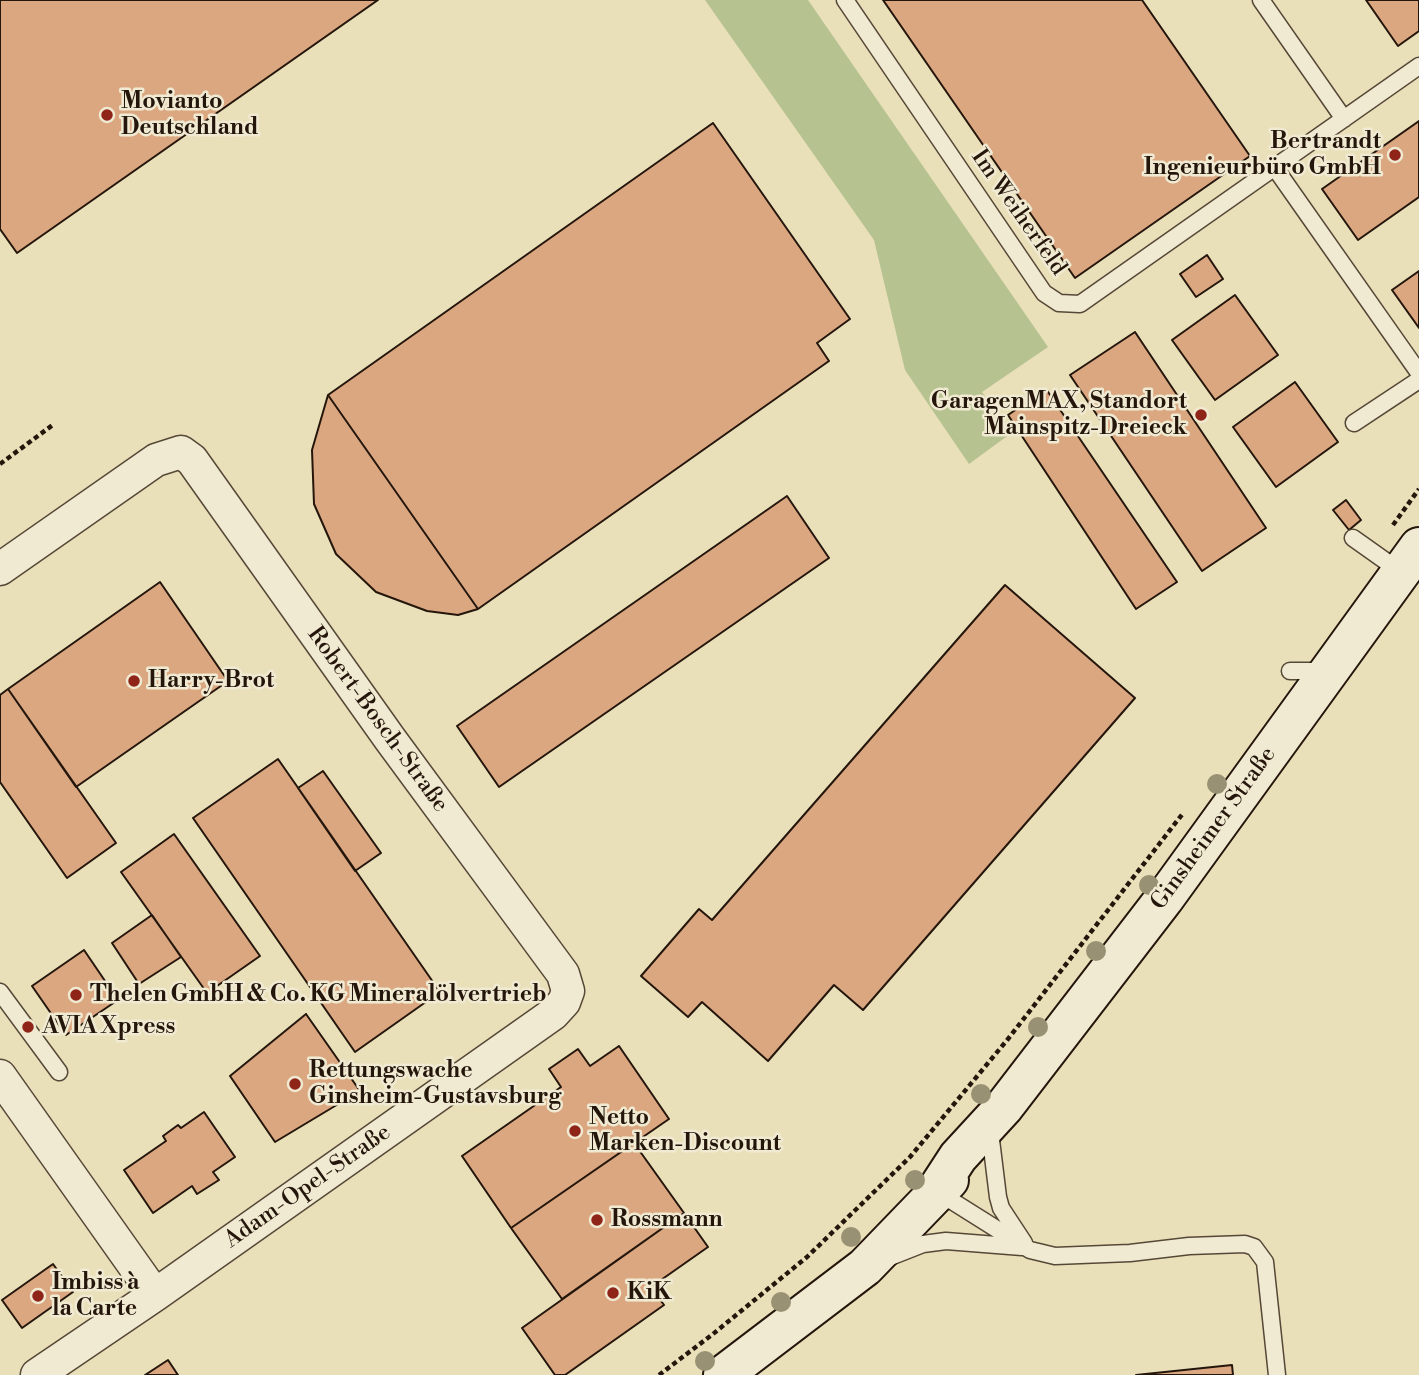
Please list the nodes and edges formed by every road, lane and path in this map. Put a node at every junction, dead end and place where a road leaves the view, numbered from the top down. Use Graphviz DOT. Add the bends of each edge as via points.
graph roads {
  1 [pos="845,0"];
  2 [pos="1261,0"];
  3 [pos="1419,66"];
  4 [pos="1345,119"];
  5 [pos="1275,168"];
  6 [pos="1419,373"];
  7 [pos="1419,380"];
  8 [pos="1354,423"];
  9 [pos="54,424"];
  10 [pos="0,464"];
  11 [pos="1419,489"];
  12 [pos="1353,538"];
  13 [pos="1397,558"];
  14 [pos="0,569"];
  15 [pos="1290,671"];
  16 [pos="1329,671"];
  17 [pos="1184,811"];
  18 [pos="568,990"];
  19 [pos="0,992"];
  20 [pos="59,1072"];
  21 [pos="0,1076"];
  22 [pos="997,1120"];
  23 [pos="932,1197"];
  24 [pos="1028,1248"];
  25 [pos="865,1267"];
  26 [pos="155,1295"];
  27 [pos="37,1375"];
  28 [pos="659,1375"];
  29 [pos="723,1375"];
  30 [pos="1277,1375"];
  1 -- 5 [label="lane, Im Weiherfeld" via="1044,293 1059,303 1080,304"];
  2 -- 4 [label="lane"];
  3 -- 4 [label="lane, Im Weiherfeld"];
  4 -- 5 [label="lane, Im Weiherfeld"];
  5 -- 6 [label="lane"];
  7 -- 8 [label="lane"];
  9 -- 10 [label="path"];
  11 -- 13 [label="path"];
  12 -- 13 [label="lane"];
  13 -- 16 [label="main road, Ginsheimer Straße"];
  14 -- 18 [label="street, Robert-Bosch-Straße" via="156,460 181,452 192,460 563,974"];
  15 -- 16 [label="lane"];
  16 -- 22 [label="main road, Ginsheimer Straße"];
  17 -- 28 [label="path" via="910,1157 807,1257"];
  18 -- 26 [label="street, Adam-Opel-Straße" via="553,1014"];
  19 -- 20 [label="lane"];
  21 -- 26 [label="street"];
  22 -- 23 [label="main road, Ginsheimer Straße" via="978,1150"];
  22 -- 24 [label="lane" via="998,1198"];
  23 -- 24 [label="lane" via="952,1201"];
  23 -- 25 [label="main road, Ginsheimer Straße"];
  24 -- 25 [label="lane" via="946,1241 923,1244"];
  24 -- 30 [label="lane" via="1055,1256 1189,1246 1254,1247 1265,1262"];
  25 -- 29 [label="main road, Ginsheimer Straße"];
  26 -- 27 [label="street, Adam-Opel-Straße"];
}
